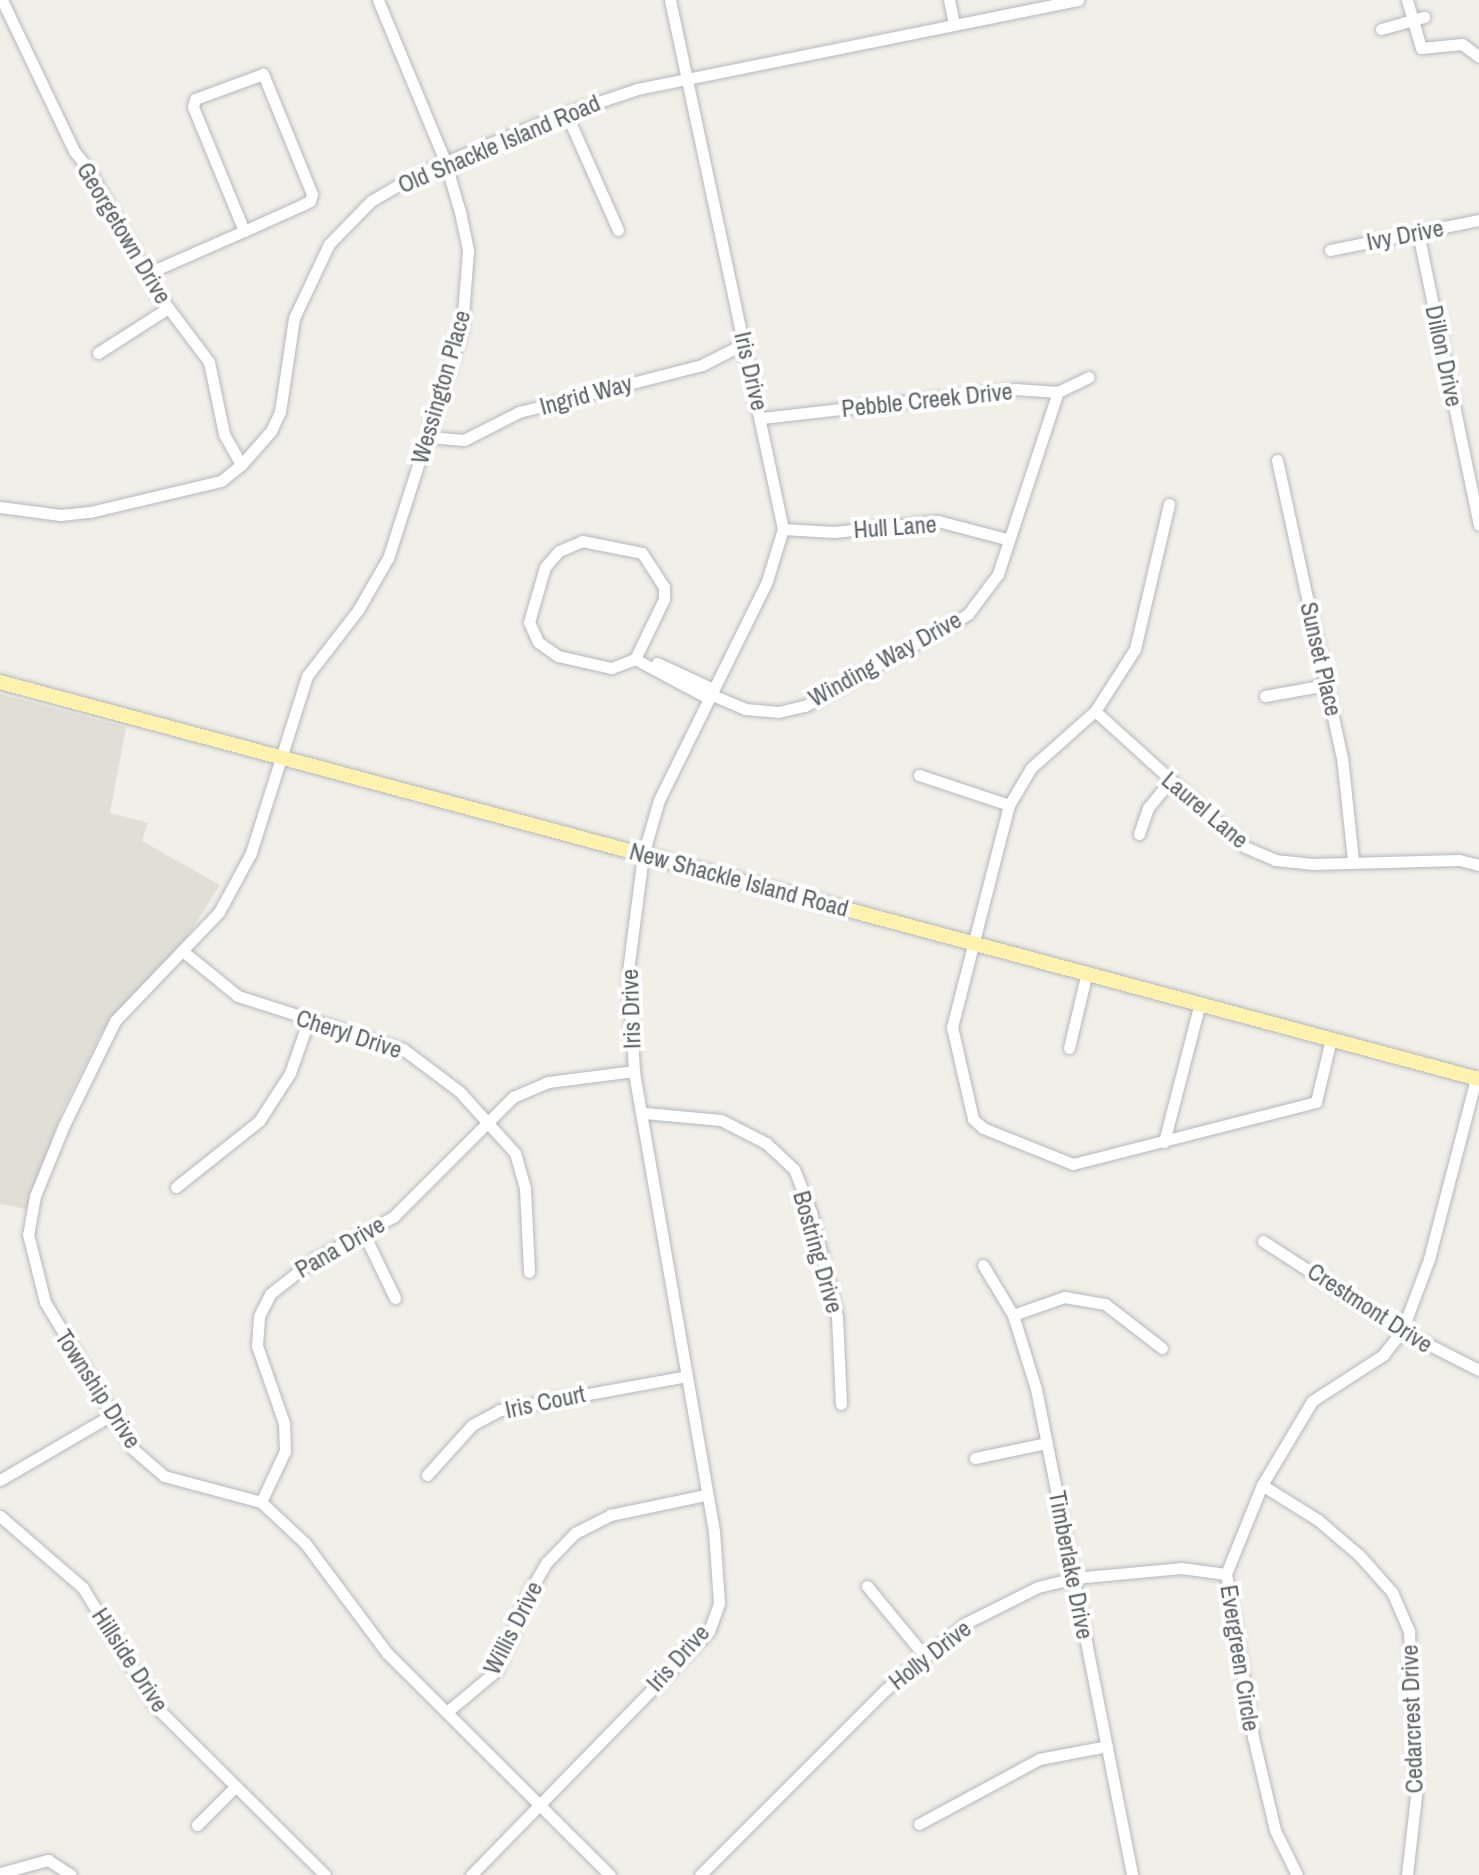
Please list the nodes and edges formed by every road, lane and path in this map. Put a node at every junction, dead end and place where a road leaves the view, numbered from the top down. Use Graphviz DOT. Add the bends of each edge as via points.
graph roads {
  1 [pos="2,0"];
  2 [pos="378,0"];
  3 [pos="670,0"];
  4 [pos="949,0"];
  5 [pos="1078,0"];
  6 [pos="1407,0"];
  7 [pos="1424,17"];
  8 [pos="1412,21"];
  9 [pos="954,24"];
  10 [pos="1381,29"];
  11 [pos="1479,57"];
  12 [pos="686,77"];
  13 [pos="566,113"];
  14 [pos="445,161"];
  15 [pos="1479,220"];
  16 [pos="618,230"];
  17 [pos="244,231"];
  18 [pos="1418,233"];
  19 [pos="1330,250"];
  20 [pos="146,274"];
  21 [pos="168,308"];
  22 [pos="743,344"];
  23 [pos="98,353"];
  24 [pos="1089,377"];
  25 [pos="1058,392"];
  26 [pos="762,418"];
  27 [pos="429,437"];
  28 [pos="1277,460"];
  29 [pos="241,465"];
  30 [pos="1169,504"];
  31 [pos="0,507"];
  32 [pos="1479,525"];
  33 [pos="783,529"];
  34 [pos="1006,539"];
  35 [pos="637,656"];
  36 [pos="0,682"];
  37 [pos="1326,685"];
  38 [pos="710,694"];
  39 [pos="1265,696"];
  40 [pos="1095,711"];
  41 [pos="283,757"];
  42 [pos="919,775"];
  43 [pos="1170,781"];
  44 [pos="1009,805"];
  45 [pos="1139,834"];
  46 [pos="643,855"];
  47 [pos="1353,860"];
  48 [pos="1479,865"];
  49 [pos="973,941"];
  50 [pos="185,953"];
  51 [pos="1087,972"];
  52 [pos="1200,1003"];
  53 [pos="308,1022"];
  54 [pos="1331,1039"];
  55 [pos="1069,1048"];
  56 [pos="634,1071"];
  57 [pos="1477,1078"];
  58 [pos="645,1113"];
  59 [pos="487,1120"];
  60 [pos="1164,1142"];
  61 [pos="176,1187"];
  62 [pos="365,1236"];
  63 [pos="1263,1241"];
  64 [pos="983,1265"];
  65 [pos="529,1272"];
  66 [pos="395,1298"];
  67 [pos="1013,1315"];
  68 [pos="1402,1331"];
  69 [pos="1162,1348"];
  70 [pos="1479,1370"];
  71 [pos="687,1376"];
  72 [pos="841,1404"];
  73 [pos="110,1416"];
  74 [pos="1046,1443"];
  75 [pos="975,1458"];
  76 [pos="427,1475"];
  77 [pos="0,1480"];
  78 [pos="1262,1485"];
  79 [pos="706,1495"];
  80 [pos="261,1502"];
  81 [pos="0,1516"];
  82 [pos="1226,1574"];
  83 [pos="1074,1578"];
  84 [pos="867,1586"];
  85 [pos="923,1654"];
  86 [pos="448,1711"];
  87 [pos="1107,1746"];
  88 [pos="235,1787"];
  89 [pos="538,1803"];
  90 [pos="919,1824"];
  91 [pos="197,1825"];
  92 [pos="0,1873"];
  93 [pos="71,1875"];
  94 [pos="325,1875"];
  95 [pos="471,1875"];
  96 [pos="610,1875"];
  97 [pos="700,1875"];
  98 [pos="1132,1875"];
  99 [pos="1297,1875"];
  100 [pos="1407,1875"];
  1 -- 20 [label="street, Georgetown Drive" via="74,151"];
  2 -- 14 [label="street, Wessington Place"];
  3 -- 12 [label="street, Iris Drive"];
  4 -- 9 [label="street"];
  5 -- 9 [label="street, Old Shackle Island Road"];
  6 -- 8 [label="street"];
  7 -- 8 [label="street"];
  8 -- 10 [label="street"];
  8 -- 11 [label="street" via="1421,48 1462,44"];
  9 -- 12 [label="street, Old Shackle Island Road"];
  12 -- 13 [label="street, Old Shackle Island Road"];
  12 -- 22 [label="street, Iris Drive"];
  13 -- 14 [label="street, Old Shackle Island Road"];
  13 -- 16 [label="street"];
  14 -- 27 [label="street, Wessington Place" via="468,251 468,290"];
  14 -- 29 [label="street, Old Shackle Island Road" via="371,201 329,244 294,318 280,412 271,431"];
  15 -- 18 [label="street, Ivy Drive"];
  17 -- 17 [label="street" via="304,204 312,194 263,74 195,99 193,107"];
  17 -- 20 [label="street"];
  18 -- 19 [label="street, Ivy Drive"];
  18 -- 32 [label="street, Dillon Drive"];
  20 -- 21 [label="street, Georgetown Drive"];
  21 -- 23 [label="street"];
  21 -- 29 [label="street, Georgetown Drive" via="209,362 224,434"];
  22 -- 26 [label="street, Iris Drive"];
  22 -- 27 [label="street, Ingrid Way" via="702,365 519,412 464,440"];
  24 -- 25 [label="street, Pebble Creek Drive"];
  25 -- 26 [label="street, Pebble Creek Drive" via="1015,389"];
  25 -- 34 [label="street, Winding Way Drive"];
  26 -- 33 [label="street, Iris Drive"];
  27 -- 41 [label="street, Wessington Place" via="388,558 358,610 307,676"];
  28 -- 37 [label="street, Sunset Place"];
  29 -- 31 [label="street, Old Shackle Island Road" via="221,481 107,508 60,515"];
  30 -- 40 [label="street" via="1135,649"];
  33 -- 34 [label="street, Hull Lane" via="834,532 938,521"];
  33 -- 38 [label="street, Iris Drive" via="767,581"];
  34 -- 38 [label="street, Winding Way Drive" via="998,574 968,614 805,706 778,712 745,709"];
  35 -- 35 [label="street" via="602,668 558,656 538,642 530,610 545,567 559,551 582,541 603,541 642,553 653,564 664,599"];
  35 -- 38 [label="street, Winding Way Drive"];
  36 -- 41 [label="main road, New Shackle Island Road"];
  37 -- 39 [label="street"];
  37 -- 47 [label="street, Sunset Place" via="1345,771"];
  38 -- 46 [label="street, Iris Drive" via="659,800"];
  40 -- 43 [label="street, Laurel Lane"];
  40 -- 44 [label="street" via="1031,768"];
  41 -- 46 [label="main road, New Shackle Island Road"];
  41 -- 50 [label="street, Township Drive" via="251,853 219,912"];
  42 -- 44 [label="street"];
  43 -- 45 [label="street" via="1148,808"];
  43 -- 47 [label="street, Laurel Lane" via="1245,847 1265,856 1312,864"];
  44 -- 49 [label="street"];
  46 -- 49 [label="main road, New Shackle Island Road"];
  46 -- 56 [label="street, Iris Drive" via="628,971"];
  47 -- 48 [label="street, Laurel Lane" via="1459,860"];
  49 -- 51 [label="main road, New Shackle Island Road"];
  49 -- 60 [label="street" via="952,1027 973,1119 983,1128 1073,1164"];
  50 -- 53 [label="street, Cheryl Drive" via="238,996"];
  50 -- 73 [label="street, Township Drive" via="115,1021 35,1196 28,1234 45,1302"];
  51 -- 52 [label="main road, New Shackle Island Road"];
  51 -- 55 [label="street"];
  52 -- 54 [label="main road, New Shackle Island Road"];
  52 -- 60 [label="street"];
  53 -- 59 [label="street, Cheryl Drive" via="403,1049"];
  53 -- 61 [label="street" via="290,1073 259,1121"];
  54 -- 57 [label="main road, New Shackle Island Road"];
  54 -- 60 [label="street" via="1316,1102"];
  56 -- 58 [label="street, Iris Drive"];
  56 -- 59 [label="street, Pana Drive" via="548,1082 513,1097"];
  57 -- 68 [label="street, Evergreen Circle" via="1429,1259"];
  58 -- 71 [label="street, Iris Drive"];
  58 -- 72 [label="street, Bostring Drive" via="721,1120 766,1143 794,1169 811,1212 837,1316"];
  59 -- 62 [label="street, Pana Drive" via="419,1194"];
  59 -- 65 [label="street, Cheryl Drive" via="519,1165"];
  62 -- 66 [label="street"];
  62 -- 80 [label="street, Pana Drive" via="286,1278 259,1316 257,1346 284,1423 285,1451"];
  63 -- 68 [label="street, Crestmont Drive"];
  64 -- 67 [label="street, Timberlake Drive"];
  67 -- 69 [label="street" via="1064,1297 1105,1304 1135,1321"];
  67 -- 74 [label="street, Timberlake Drive"];
  68 -- 70 [label="street, Crestmont Drive"];
  68 -- 78 [label="street, Evergreen Circle" via="1383,1355 1312,1401"];
  71 -- 76 [label="street, Iris Court" via="500,1410 472,1425"];
  71 -- 79 [label="street, Iris Drive"];
  73 -- 77 [label="street"];
  73 -- 80 [label="street, Township Drive" via="133,1449 164,1476"];
  74 -- 75 [label="street"];
  74 -- 83 [label="street, Timberlake Drive"];
  78 -- 82 [label="street, Evergreen Circle"];
  78 -- 100 [label="street, Cedarcrest Drive" via="1318,1520 1359,1555 1392,1592 1409,1631 1416,1796"];
  79 -- 86 [label="street, Willis Drive" via="610,1515 575,1533 547,1562 527,1596 496,1671"];
  79 -- 89 [label="street, Iris Drive" via="719,1562 719,1603 709,1631"];
  80 -- 86 [label="street, Township Drive" via="305,1543 387,1653"];
  81 -- 88 [label="street, Hillside Drive" via="83,1588 155,1706"];
  82 -- 83 [label="street, Holly Drive" via="1181,1568"];
  82 -- 99 [label="street, Evergreen Circle" via="1253,1737 1275,1830"];
  83 -- 85 [label="street, Holly Drive" via="1007,1601"];
  83 -- 87 [label="street, Timberlake Drive"];
  84 -- 85 [label="street"];
  85 -- 97 [label="street, Holly Drive"];
  86 -- 89 [label="street, Township Drive"];
  87 -- 90 [label="street" via="1039,1759"];
  87 -- 98 [label="street, Timberlake Drive"];
  88 -- 91 [label="street"];
  88 -- 94 [label="street, Hillside Drive"];
  89 -- 95 [label="street, Iris Drive"];
  89 -- 96 [label="street, Township Drive"];
  92 -- 93 [label="street" via="48,1860"];
}
